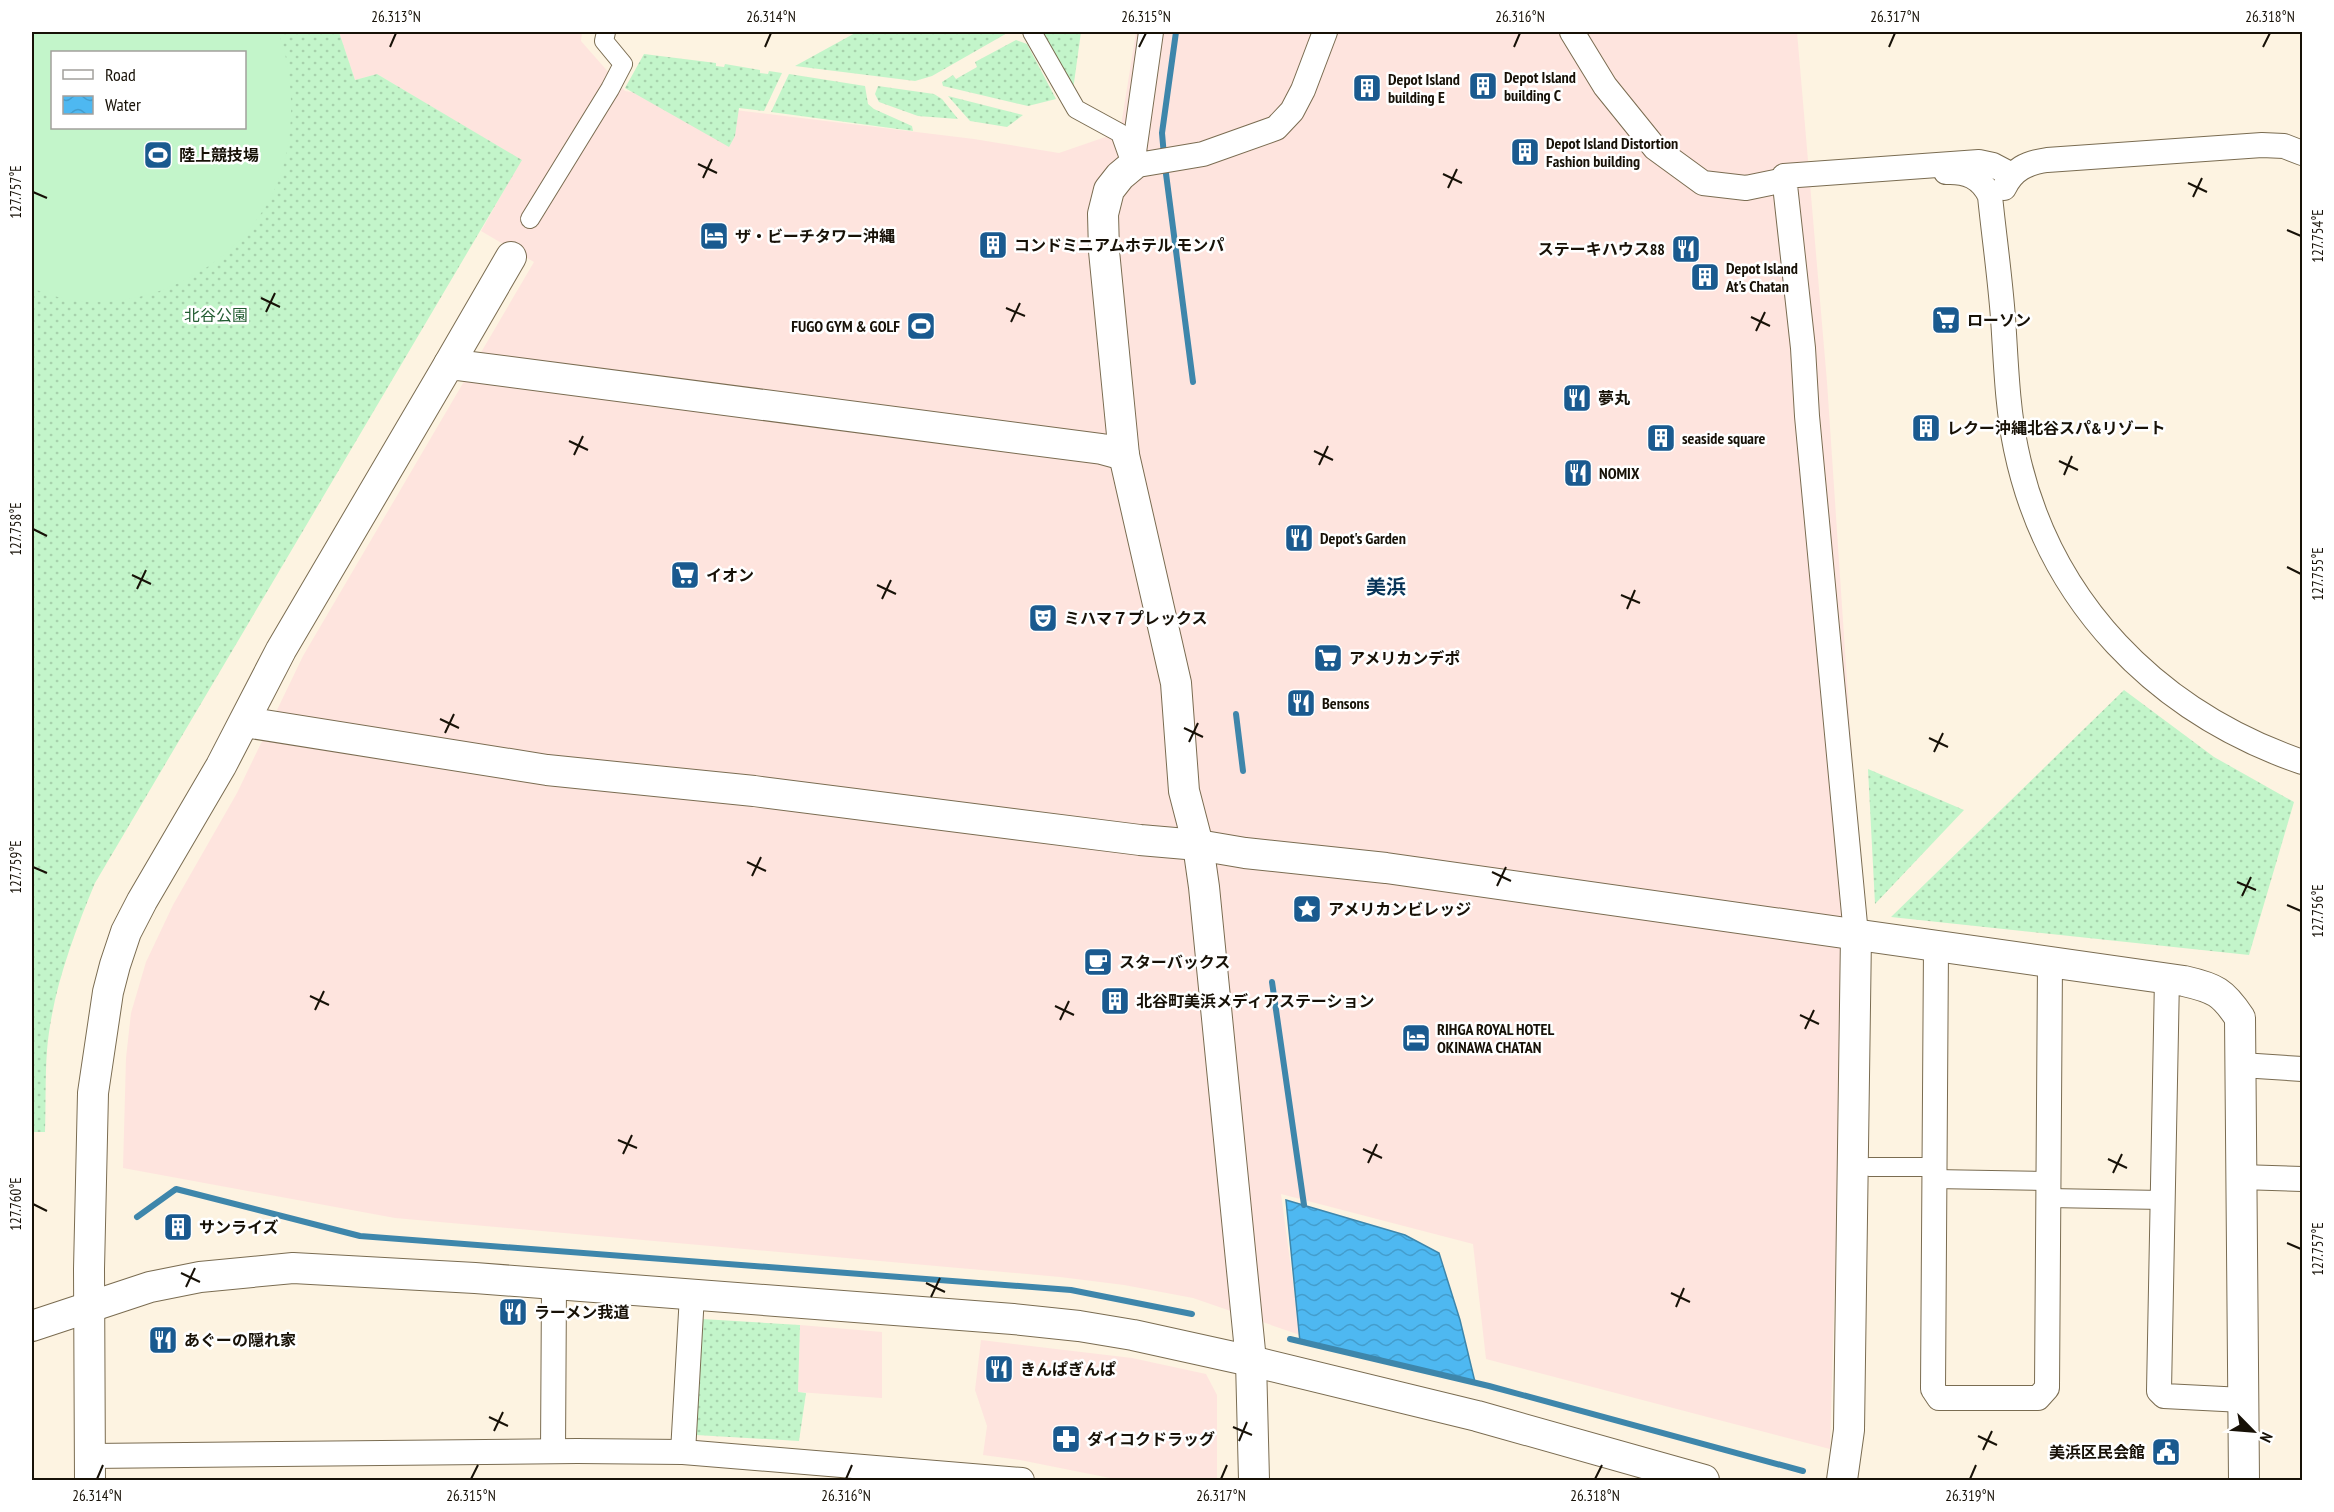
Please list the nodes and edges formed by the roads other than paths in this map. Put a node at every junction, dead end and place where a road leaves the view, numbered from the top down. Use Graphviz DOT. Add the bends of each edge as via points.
graph roads {
  1 [pos="606,32"];
  2 [pos="1032,32"];
  3 [pos="1151,32"];
  4 [pos="1325,32"];
  5 [pos="1572,32"];
  6 [pos="2302,153"];
  7 [pos="1132,166"];
  8 [pos="2012,175"];
  9 [pos="1785,180"];
  10 [pos="531,219"];
  11 [pos="511,257"];
  12 [pos="2001,297"];
  13 [pos="449,364"];
  14 [pos="1124,455"];
  15 [pos="245,722"];
  16 [pos="2302,762"];
  17 [pos="1198,845"];
  18 [pos="1856,935"];
  19 [pos="1936,947"];
  20 [pos="2050,963"];
  21 [pos="2167,978"];
  22 [pos="2241,1065"];
  23 [pos="2302,1069"];
  24 [pos="1869,1167"];
  25 [pos="1934,1173"];
  26 [pos="2240,1177"];
  27 [pos="2302,1179"];
  28 [pos="2048,1190"];
  29 [pos="2163,1200"];
  30 [pos="554,1285"];
  31 [pos="692,1295"];
  32 [pos="90,1306"];
  33 [pos="32,1326"];
  34 [pos="1251,1361"];
  35 [pos="2243,1400"];
  36 [pos="553,1451"];
  37 [pos="683,1452"];
  38 [pos="91,1468"];
  39 [pos="1022,1480"];
  40 [pos="1254,1480"];
  41 [pos="1704,1480"];
  42 [pos="1842,1480"];
  43 [pos="2244,1480"];
  1 -- 10 [label="street" via="604,41 622,64"];
  2 -- 7 [label="street" via="1076,109 1120,133"];
  3 -- 7 [label="street"];
  4 -- 7 [label="street" via="1303,90 1292,111 1276,128 1203,154"];
  5 -- 9 [label="street" via="1605,86 1655,148 1703,183 1746,188"];
  6 -- 8 [label="street" via="2284,146 2262,145 2047,160 2029,164"];
  7 -- 14 [label="street" via="1109,190 1103,214"];
  8 -- 9 [label="street" via="1979,162"];
  8 -- 12 [label="street" via="2001,202 2005,285"];
  9 -- 12 [label="street" via="1955,172 1972,176 1986,187 1990,196"];
  9 -- 18 [label="street"];
  11 -- 13 [label="street"];
  12 -- 16 [label="street" via="2009,404 2021,471 2044,536 2074,590 2118,647 2169,693 2236,735"];
  13 -- 14 [label="street" via="1090,447"];
  13 -- 15 [label="street" via="281,650"];
  14 -- 17 [label="street" via="1176,683 1184,791"];
  15 -- 17 [label="street" via="547,770 733,788"];
  15 -- 32 [label="street" via="142,901 115,965 93,1094"];
  17 -- 18 [label="street"];
  17 -- 34 [label="street"];
  18 -- 19 [label="street"];
  18 -- 42 [label="street" via="1849,1430"];
  19 -- 20 [label="street"];
  19 -- 25 [label="street"];
  20 -- 21 [label="street"];
  20 -- 28 [label="street"];
  21 -- 22 [label="street" via="2212,988 2227,999 2240,1018"];
  21 -- 29 [label="street"];
  22 -- 23 [label="street"];
  22 -- 26 [label="street"];
  24 -- 25 [label="street"];
  25 -- 28 [label="street"];
  25 -- 28 [label="street" via="1933,1389 1939,1398 2038,1398 2047,1388"];
  26 -- 27 [label="street"];
  26 -- 35 [label="street"];
  28 -- 29 [label="street"];
  29 -- 35 [label="street" via="2159,1391 2164,1396"];
  30 -- 31 [label="street"];
  30 -- 32 [label="street" via="292,1268 200,1277 150,1287"];
  30 -- 36 [label="street"];
  31 -- 34 [label="street" via="1079,1326"];
  31 -- 37 [label="street"];
  32 -- 33 [label="street"];
  32 -- 38 [label="street"];
  34 -- 40 [label="street"];
  34 -- 41 [label="street" via="1477,1416"];
  35 -- 43 [label="street"];
  36 -- 37 [label="street"];
  36 -- 38 [label="street"];
  37 -- 39 [label="street"];
}
